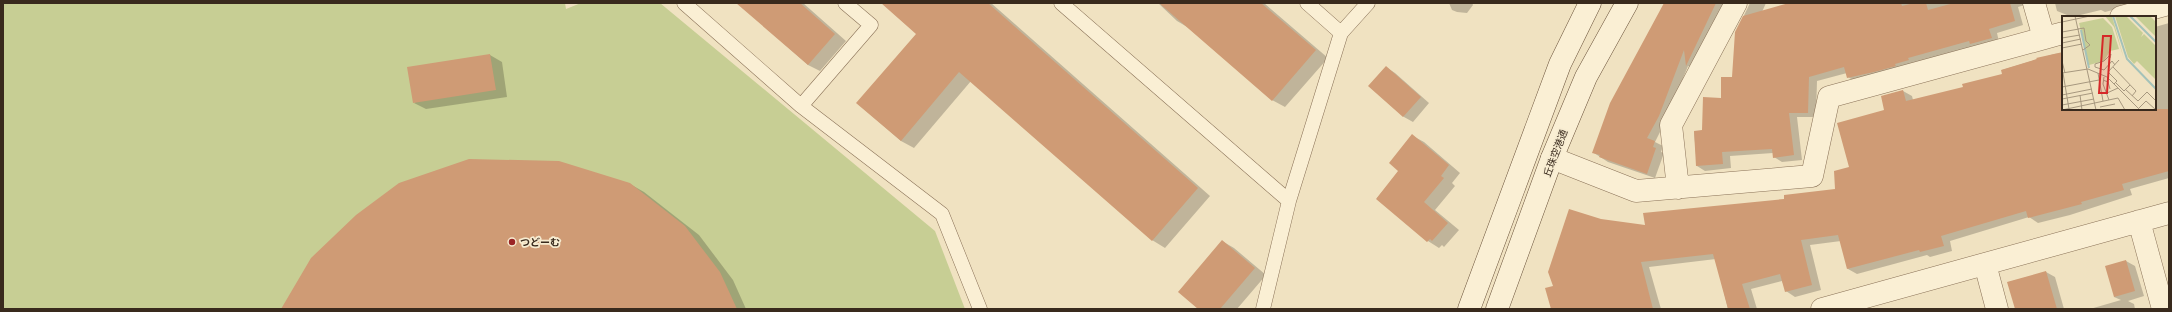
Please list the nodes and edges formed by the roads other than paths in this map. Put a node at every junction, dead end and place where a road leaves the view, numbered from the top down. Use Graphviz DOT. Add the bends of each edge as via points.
graph roads {
  1 [pos="684,3"];
  2 [pos="845,3"];
  3 [pos="1061,3"];
  4 [pos="1307,3"];
  5 [pos="1368,3"];
  6 [pos="1590,3"];
  7 [pos="1626,3"];
  8 [pos="1736,3"];
  9 [pos="2034,3"];
  10 [pos="2169,4"];
  11 [pos="2125,16"];
  12 [pos="1341,33"];
  13 [pos="2053,36"];
  14 [pos="801,106"];
  15 [pos="1552,158"];
  16 [pos="1678,188"];
  17 [pos="1289,201"];
  18 [pos="2169,212"];
  19 [pos="2139,221"];
  20 [pos="1985,264"];
  21 [pos="1831,308"];
  22 [pos="980,309"];
  23 [pos="1263,309"];
  24 [pos="1469,309"];
  25 [pos="1497,309"];
  26 [pos="1997,309"];
  27 [pos="2163,309"];
  1 -- 14 [label="lane"];
  2 -- 14 [label="lane" via="871,25"];
  3 -- 17 [label="lane"];
  4 -- 12 [label="lane"];
  5 -- 12 [label="lane"];
  6 -- 24 [label="street" via="1560,64"];
  7 -- 15 [label="street, 丘珠空港通" via="1586,77"];
  8 -- 16 [label="street" via="1671,125"];
  9 -- 13 [label="street"];
  10 -- 11 [label="street"];
  12 -- 17 [label="lane"];
  13 -- 16 [label="street" via="1829,97 1812,176"];
  14 -- 22 [label="lane" via="942,214"];
  15 -- 16 [label="street" via="1636,191"];
  15 -- 25 [label="street, 丘珠空港通"];
  17 -- 23 [label="lane"];
  18 -- 19 [label="street"];
  19 -- 20 [label="street"];
  19 -- 27 [label="street"];
  20 -- 21 [label="street"];
  20 -- 26 [label="street"];
}
